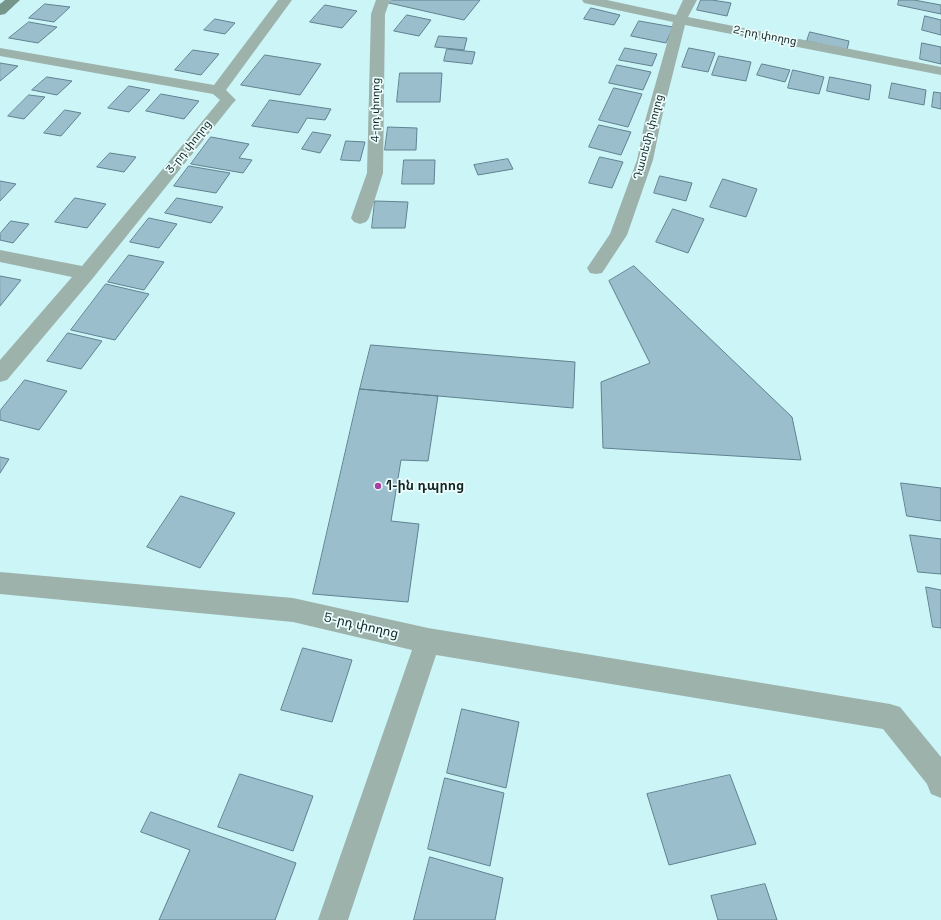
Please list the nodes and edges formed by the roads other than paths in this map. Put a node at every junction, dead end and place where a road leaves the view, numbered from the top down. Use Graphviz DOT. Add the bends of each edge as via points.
graph roads {
  1 [pos="14,0"];
  2 [pos="285,0"];
  3 [pos="383,0"];
  4 [pos="589,0"];
  5 [pos="690,0"];
  6 [pos="0,11"];
  7 [pos="680,20"];
  8 [pos="0,52"];
  9 [pos="941,71"];
  10 [pos="218,90"];
  11 [pos="360,218"];
  12 [pos="0,256"];
  13 [pos="596,268"];
  14 [pos="86,273"];
  15 [pos="0,374"];
  16 [pos="0,583"];
  17 [pos="428,641"];
  18 [pos="940,780"];
  19 [pos="333,920"];
  1 -- 6 [label="main road"];
  2 -- 10 [label="street"];
  3 -- 11 [label="street, 4-րդ փողոց" via="378,14 375,174"];
  4 -- 7 [label="street, 2-րդ փողոց"];
  5 -- 7 [label="street, Դատեմի փողոց"];
  7 -- 9 [label="street, 2-րդ փողոց"];
  7 -- 13 [label="street, Դատեմի փողոց" via="645,160 618,235"];
  8 -- 10 [label="street"];
  10 -- 14 [label="street, 3-րդ փողոց" via="228,100"];
  12 -- 14 [label="street"];
  14 -- 15 [label="street, 3-րդ փողոց"];
  16 -- 17 [label="street, 5-րդ փողոց" via="293,610"];
  17 -- 18 [label="street, 5-րդ փողոց" via="890,717"];
  17 -- 19 [label="street"];
}
